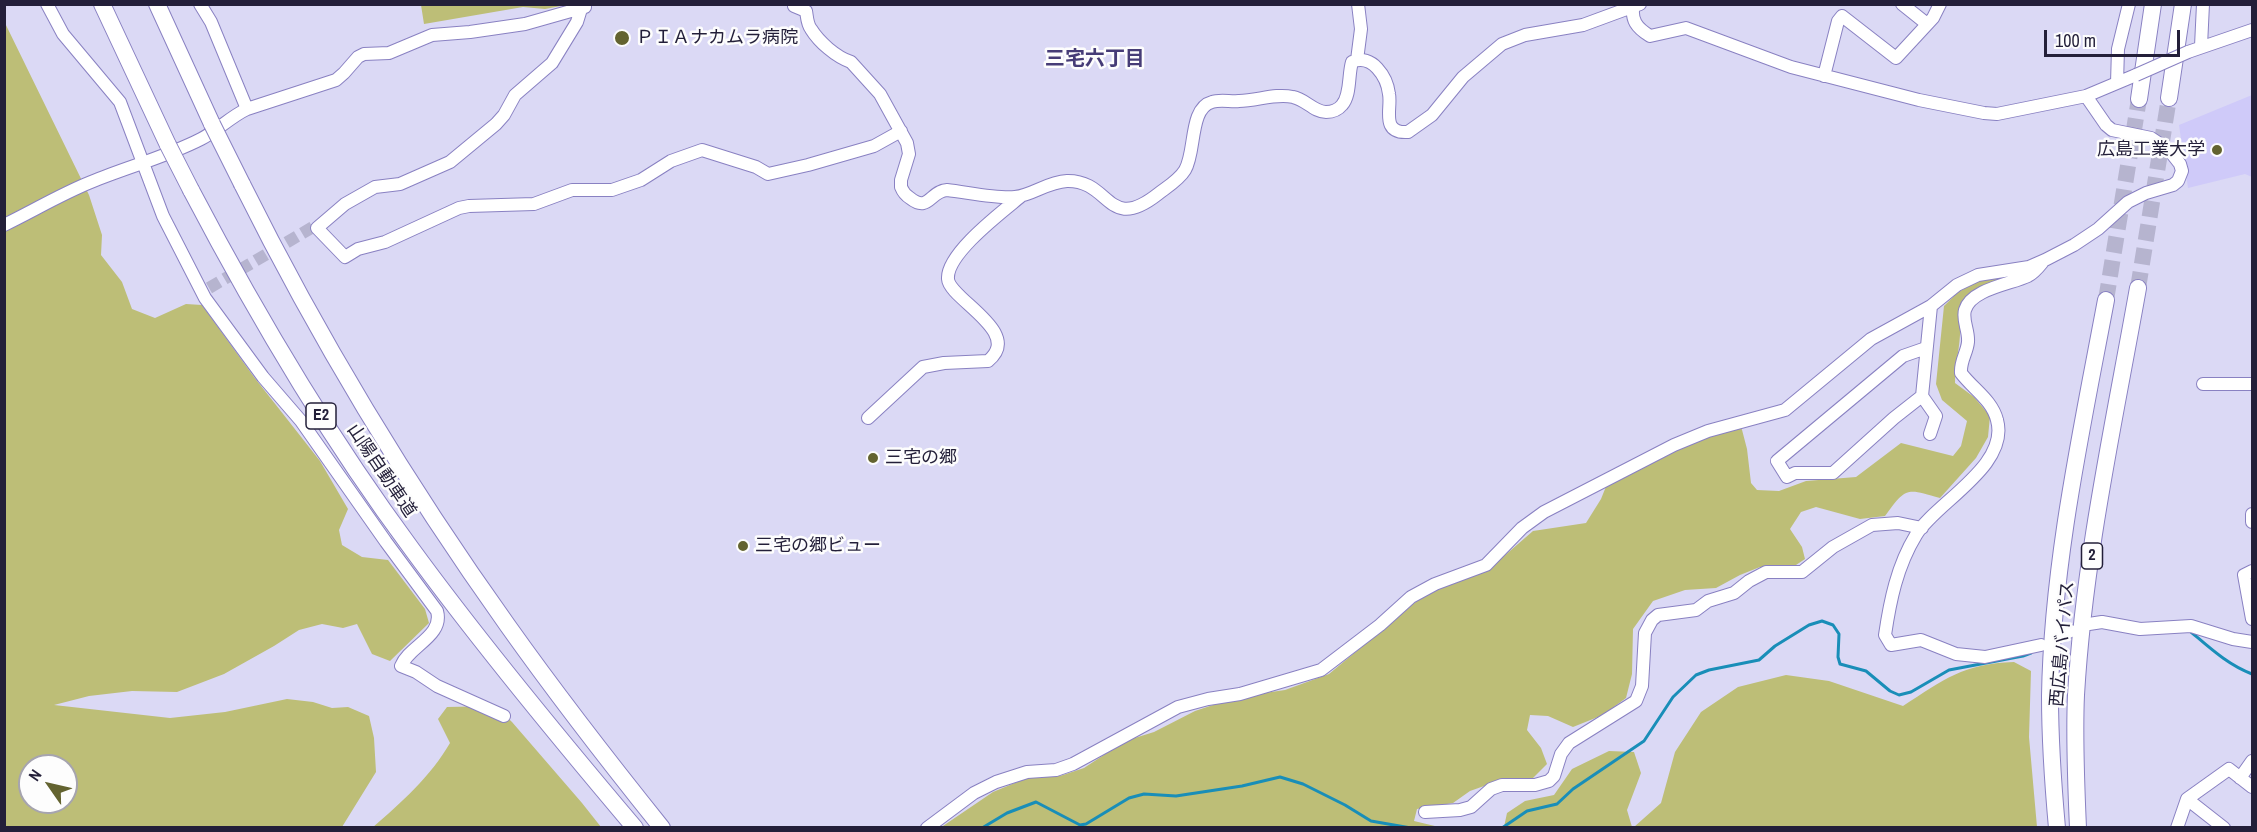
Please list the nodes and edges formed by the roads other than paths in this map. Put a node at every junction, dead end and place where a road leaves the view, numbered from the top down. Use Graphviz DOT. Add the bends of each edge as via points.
graph roads {
  1 [pos="47,4"];
  2 [pos="102,4"];
  3 [pos="157,4"];
  4 [pos="200,4"];
  5 [pos="1358,4"];
  6 [pos="1902,4"];
  7 [pos="1940,4"];
  8 [pos="2129,4"];
  9 [pos="2153,4"];
  10 [pos="2183,4"];
  11 [pos="2203,4"];
  12 [pos="1636,5"];
  13 [pos="794,6"];
  14 [pos="585,7"];
  15 [pos="1927,24"];
  16 [pos="2253,30"];
  17 [pos="2201,46"];
  18 [pos="1357,60"];
  19 [pos="1824,76"];
  20 [pos="2117,83"];
  21 [pos="2086,96"];
  22 [pos="2169,98"];
  23 [pos="2139,99"];
  24 [pos="247,109"];
  25 [pos="901,131"];
  26 [pos="144,163"];
  27 [pos="1021,196"];
  28 [pos="4,225"];
  29 [pos="2045,260"];
  30 [pos="2138,288"];
  31 [pos="2106,300"];
  32 [pos="1931,306"];
  33 [pos="1926,348"];
  34 [pos="2202,384"];
  35 [pos="2253,384"];
  36 [pos="1922,396"];
  37 [pos="868,418"];
  38 [pos="1930,434"];
  39 [pos="2253,514"];
  40 [pos="2253,522"];
  41 [pos="1922,528"];
  42 [pos="2253,571"];
  43 [pos="2253,619"];
  44 [pos="2089,624"];
  45 [pos="2071,631"];
  46 [pos="2059,636"];
  47 [pos="2253,642"];
  48 [pos="2041,645"];
  49 [pos="504,716"];
  50 [pos="2253,761"];
  51 [pos="2240,778"];
  52 [pos="2253,787"];
  53 [pos="2187,800"];
  54 [pos="1425,812"];
  55 [pos="635,828"];
  56 [pos="662,828"];
  57 [pos="927,828"];
  58 [pos="2057,828"];
  59 [pos="2078,828"];
  60 [pos="2177,828"];
  61 [pos="2224,828"];
  1 -- 26 [label="street" via="63,34 120,102"];
  2 -- 55 [label="highway, 山陽自動車道 / E2, bridge" via="190,190 293,373 411,548"];
  3 -- 56 [label="highway, 山陽自動車道 / E2, bridge" via="282,264 381,437 508,628"];
  4 -- 24 [label="street" via="212,22"];
  5 -- 18 [label="street" via="1361,29"];
  6 -- 15 [label="street"];
  7 -- 15 [label="street"];
  8 -- 20 [label="street" via="2118,49"];
  9 -- 23 [label="highway"];
  10 -- 22 [label="highway"];
  11 -- 17 [label="street"];
  12 -- 18 [label="street" via="1583,25 1502,44 1463,77 1432,116 1408,132 1397,131 1390,123 1389,90 1378,68"];
  12 -- 19 [label="street" via="1632,17 1647,35 1686,27"];
  13 -- 25 [label="street" via="806,10 810,28 825,45 851,62 880,94"];
  14 -- 24 [label="street" via="525,24 432,35 390,53 364,54 336,80"];
  14 -- 25 [label="street" via="552,63 514,95 496,124 450,162 400,184 375,187 345,204 317,228 345,257 459,208 534,204 572,190 612,190 641,180 671,161 697,151 768,174 874,146"];
  15 -- 19 [label="street" via="1896,58 1842,16"];
  16 -- 17 [label="street"];
  17 -- 20 [label="street, bridge"];
  18 -- 27 [label="street" via="1348,73 1344,103 1331,112 1321,111 1302,99 1283,96 1207,104 1197,116 1191,156 1184,172 1134,209 1116,208 1089,185 1077,182 1048,184"];
  19 -- 21 [label="street" via="1919,100 1997,114"];
  20 -- 21 [label="street"];
  21 -- 29 [label="street" via="2106,125 2118,132 2156,141 2177,158 2182,171 2174,185 2128,202 2098,229"];
  24 -- 26 [label="street" via="202,138"];
  25 -- 27 [label="street" via="909,149 901,187 916,203 925,203 947,190"];
  26 -- 28 [label="street" via="90,182"];
  26 -- 49 [label="street" via="163,216 206,290 205,298 301,421 437,611 436,629 401,666"];
  27 -- 37 [label="street" via="975,236 955,259 948,276 951,287 992,328 996,344 992,357 988,361 923,367"];
  29 -- 32 [label="street" via="2029,267 1977,275"];
  29 -- 41 [label="street" via="2027,277 1976,297 1964,311 1968,344 1962,373 1992,407 1999,431 1984,465"];
  30 -- 59 [label="highway, 西広島バイパス / 2" via="2081,636 2075,759"];
  31 -- 58 [label="highway, 西広島バイパス / 2" via="2061,560 2054,625 2050,694"];
  32 -- 33 [label="street"];
  32 -- 57 [label="street" via="1871,339 1785,410 1674,444 1544,512 1522,528 1492,560 1411,597 1314,674 1178,707 1073,764 996,782 974,793"];
  33 -- 36 [label="street"];
  33 -- 36 [label="street" via="1903,356 1777,461 1787,477 1795,473 1833,473"];
  34 -- 35 [label="street"];
  36 -- 38 [label="street" via="1936,416"];
  39 -- 40 [label="street"];
  41 -- 48 [label="street" via="1891,596 1887,641 1896,645 1926,641 1956,654 1985,657"];
  41 -- 54 [label="street" via="1898,523 1872,525 1840,542 1802,572 1766,572 1734,593 1708,601 1696,610 1658,615 1645,633 1642,686 1636,701 1569,742 1549,781 1502,785 1491,789 1471,807"];
  42 -- 43 [label="street" via="2244,575"];
  44 -- 47 [label="street" via="2102,622 2140,629 2190,626"];
  45 -- 46 [label="street"];
  50 -- 51 [label="street"];
  51 -- 52 [label="street"];
  51 -- 53 [label="street" via="2229,769"];
  53 -- 60 [label="street"];
  53 -- 61 [label="street"];
}
